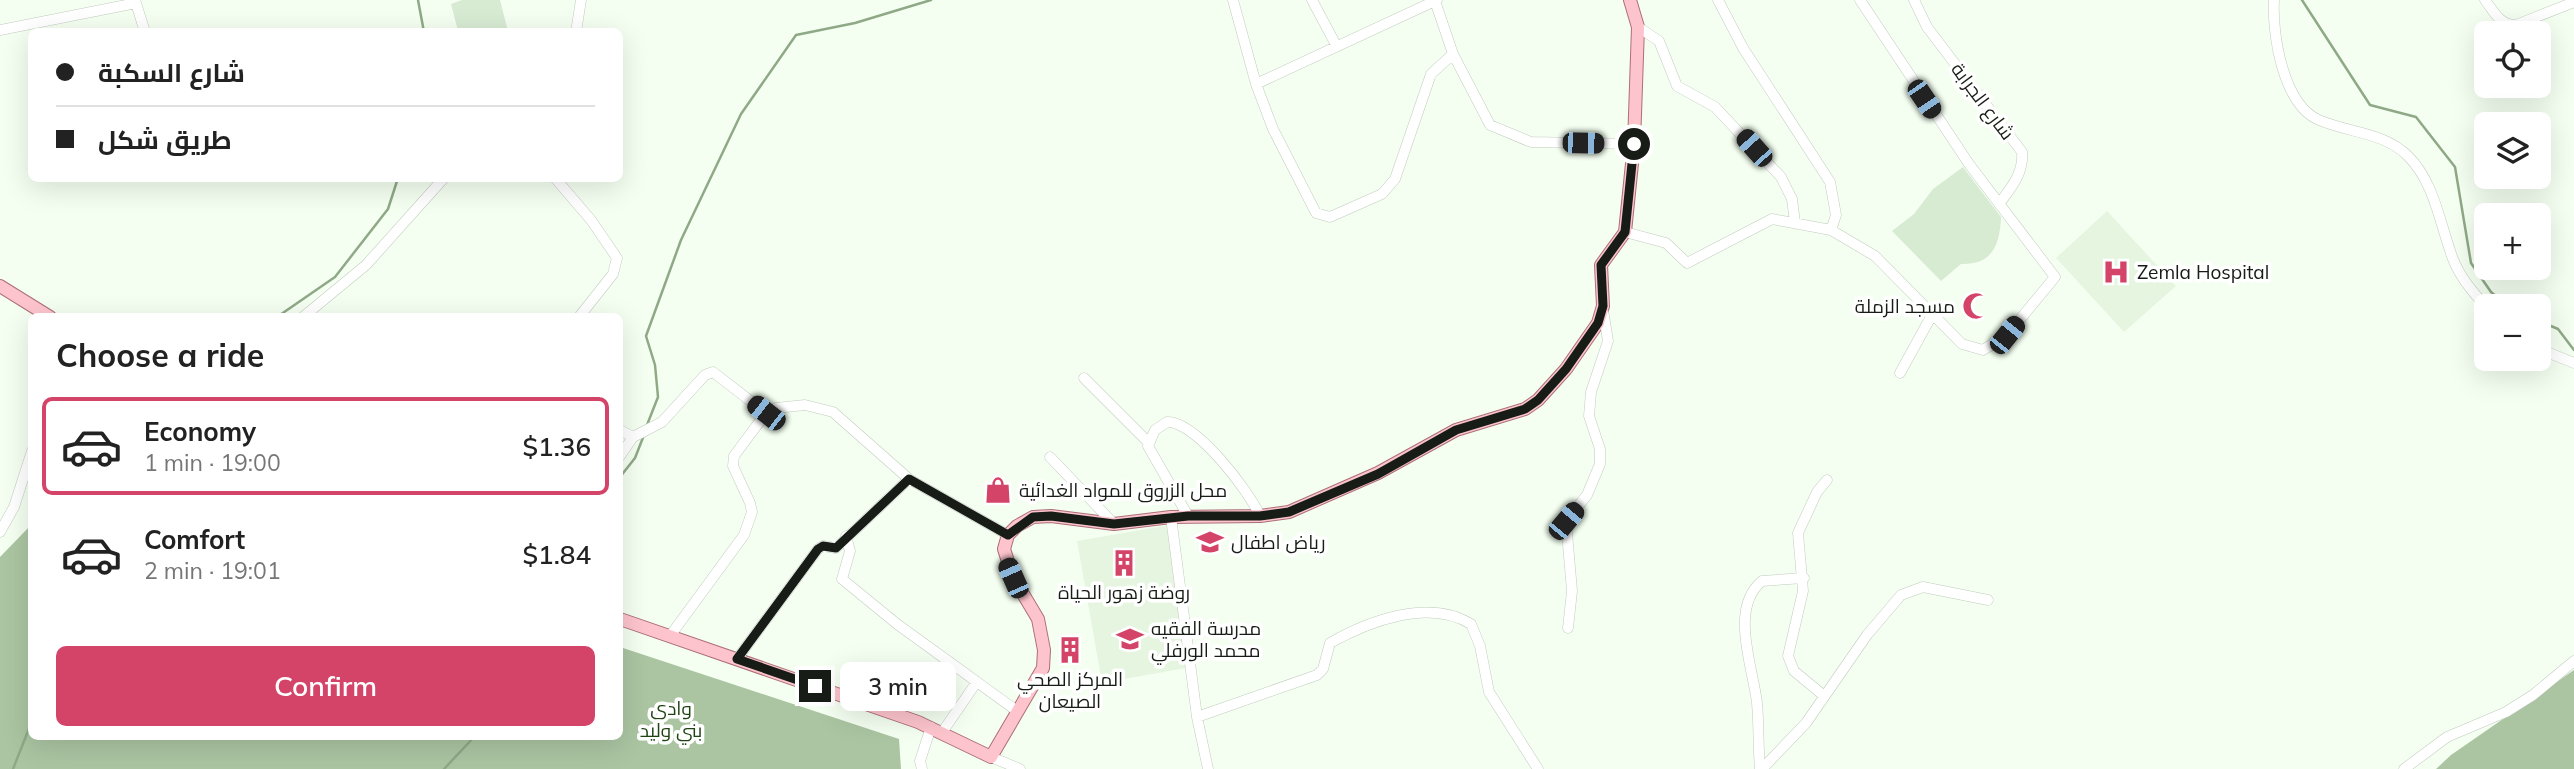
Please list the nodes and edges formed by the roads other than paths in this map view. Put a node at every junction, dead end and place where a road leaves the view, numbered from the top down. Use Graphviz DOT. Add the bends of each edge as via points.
graph roads {
  1 [pos="581,0"];
  2 [pos="1233,0"];
  3 [pos="1312,0"];
  4 [pos="1436,0"];
  5 [pos="1630,0"];
  6 [pos="1718,0"];
  7 [pos="1860,0"];
  8 [pos="1914,0"];
  9 [pos="2274,0"];
  10 [pos="2485,0"];
  11 [pos="136,2"];
  12 [pos="2574,2"];
  13 [pos="1415,4"];
  14 [pos="1639,27"];
  15 [pos="144,28"];
  16 [pos="577,28"];
  17 [pos="0,30"];
  18 [pos="1336,45"];
  19 [pos="1453,54"];
  20 [pos="1256,84"];
  21 [pos="1634,144"];
  22 [pos="440,182"];
  23 [pos="558,182"];
  24 [pos="1999,204"];
  25 [pos="1795,223"];
  26 [pos="1831,230"];
  27 [pos="1625,232"];
  28 [pos="0,286"];
  29 [pos="2476,294"];
  30 [pos="1603,306"];
  31 [pos="44,313"];
  32 [pos="308,313"];
  33 [pos="582,313"];
  34 [pos="1933,313"];
  35 [pos="2551,354"];
  36 [pos="2574,363"];
  37 [pos="1900,373"];
  38 [pos="1084,378"];
  39 [pos="766,413"];
  40 [pos="623,432"];
  41 [pos="633,437"];
  42 [pos="1148,442"];
  43 [pos="623,452"];
  44 [pos="1050,457"];
  45 [pos="28,464"];
  46 [pos="909,479"];
  47 [pos="1827,480"];
  48 [pos="1188,516"];
  49 [pos="1260,516"];
  50 [pos="1171,517"];
  51 [pos="1114,524"];
  52 [pos="0,532"];
  53 [pos="1008,535"];
  54 [pos="846,536"];
  55 [pos="1804,578"];
  56 [pos="1988,600"];
  57 [pos="623,620"];
  58 [pos="1568,628"];
  59 [pos="670,636"];
  60 [pos="737,659"];
  61 [pos="2574,661"];
  62 [pos="976,683"];
  63 [pos="1823,695"];
  64 [pos="1017,712"];
  65 [pos="1197,717"];
  66 [pos="937,729"];
  67 [pos="991,757"];
  68 [pos="922,769"];
  69 [pos="1020,769"];
  70 [pos="1208,769"];
  71 [pos="1538,769"];
  72 [pos="1761,769"];
  73 [pos="2404,769"];
  1 -- 16 [label="street"];
  2 -- 20 [label="street"];
  3 -- 18 [label="street"];
  4 -- 13 [label="street"];
  4 -- 19 [label="street"];
  5 -- 14 [label="main road"];
  6 -- 26 [label="street" via="1830,182 1836,215"];
  7 -- 24 [label="street"];
  8 -- 24 [label="street, شارع الجرابة" via="1927,27 2022,152 2017,178"];
  9 -- 29 [label="street" via="2276,49 2299,101 2317,120 2369,134 2409,156 2431,192 2460,275"];
  10 -- 12 [label="street" via="2508,25"];
  11 -- 15 [label="street"];
  11 -- 17 [label="street"];
  13 -- 18 [label="street"];
  14 -- 21 [label="main road"];
  14 -- 25 [label="street" via="1658,41 1677,86 1715,107 1781,177 1792,199"];
  18 -- 20 [label="street"];
  19 -- 20 [label="street" via="1431,74 1389,188 1330,217 1316,213 1273,129"];
  19 -- 21 [label="street" via="1486,121 1508,135 1531,142"];
  21 -- 27 [label="main road"];
  22 -- 32 [label="street" via="366,265"];
  23 -- 33 [label="street" via="617,258 613,274"];
  24 -- 34 [label="street" via="2055,279 2007,335 1983,350 1962,344"];
  25 -- 26 [label="street"];
  25 -- 27 [label="street" via="1782,219 1762,223 1687,263 1666,243"];
  26 -- 34 [label="street" via="1875,256"];
  27 -- 30 [label="main road" via="1601,265"];
  28 -- 31 [label="main road"];
  30 -- 49 [label="main road" via="1598,323 1566,369 1525,409 1456,430 1378,474 1289,512"];
  30 -- 58 [label="street" via="1608,341 1588,416 1600,449 1600,464 1587,495 1566,521 1572,591"];
  34 -- 37 [label="street"];
  35 -- 36 [label="street"];
  38 -- 42 [label="street"];
  39 -- 41 [label="street" via="713,372 662,422"];
  39 -- 46 [label="street" via="791,405 832,412"];
  39 -- 59 [label="street" via="734,456 733,467 752,512 744,535"];
  40 -- 41 [label="street"];
  41 -- 43 [label="street"];
  42 -- 48 [label="street"];
  42 -- 49 [label="street" via="1161,425 1182,425 1241,481"];
  44 -- 51 [label="street"];
  45 -- 52 [label="street" via="14,508"];
  46 -- 53 [label="street"];
  46 -- 54 [label="street"];
  47 -- 55 [label="street" via="1798,533"];
  48 -- 49 [label="main road"];
  48 -- 50 [label="main road"];
  50 -- 51 [label="main road"];
  50 -- 65 [label="street"];
  51 -- 53 [label="main road" via="1033,517"];
  53 -- 64 [label="main road" via="1006,562 1038,619 1044,650 1043,668"];
  54 -- 60 [label="street" via="836,548 818,549"];
  54 -- 62 [label="street" via="850,551 842,579"];
  55 -- 63 [label="street" via="1788,656 1794,671"];
  55 -- 72 [label="street" via="1762,581 1745,618"];
  56 -- 63 [label="street" via="1923,587 1901,595"];
  57 -- 59 [label="main road"];
  59 -- 60 [label="main road"];
  60 -- 66 [label="main road"];
  61 -- 73 [label="street" via="2533,695 2447,737"];
  62 -- 64 [label="street"];
  62 -- 66 [label="street"];
  63 -- 72 [label="street" via="1806,723"];
  64 -- 67 [label="main road"];
  65 -- 70 [label="street"];
  65 -- 71 [label="street" via="1317,675 1330,643 1338,639 1383,620 1434,612 1471,624 1489,692"];
  66 -- 67 [label="main road"];
  66 -- 68 [label="street" via="920,761"];
  67 -- 69 [label="street"];
}
